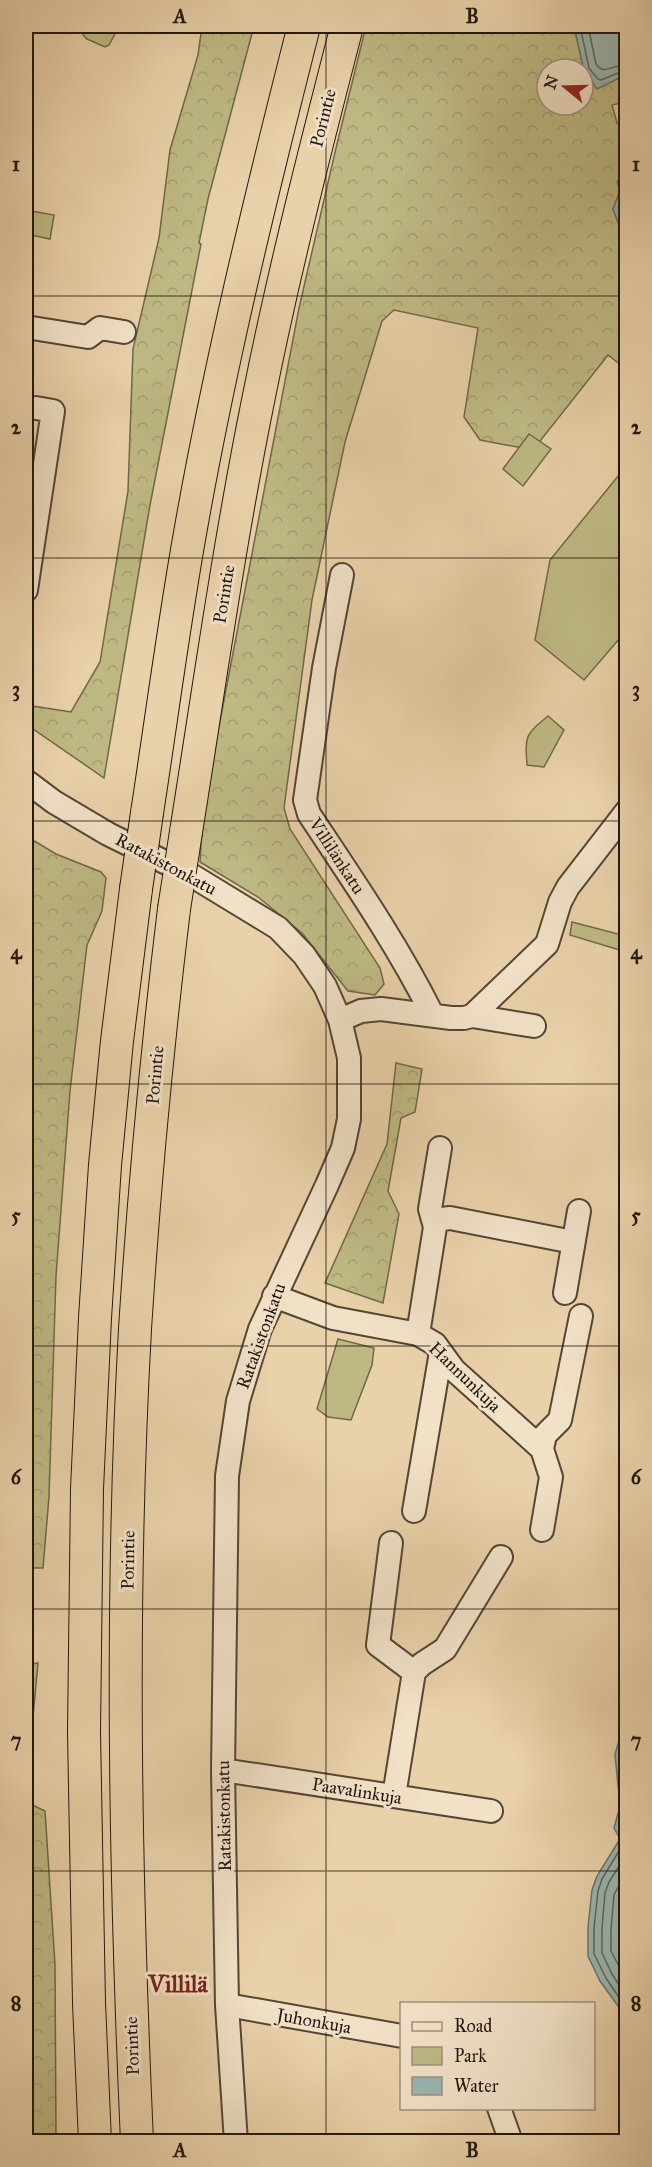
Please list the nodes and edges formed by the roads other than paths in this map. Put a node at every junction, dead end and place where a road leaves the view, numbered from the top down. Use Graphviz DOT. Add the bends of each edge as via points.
graph roads {
  1 [pos="304,26"];
  2 [pos="347,26"];
  3 [pos="26,327"];
  4 [pos="124,332"];
  5 [pos="36,408"];
  6 [pos="342,575"];
  7 [pos="26,590"];
  8 [pos="26,781"];
  9 [pos="627,812"];
  10 [pos="432,1014"];
  11 [pos="472,1016"];
  12 [pos="340,1020"];
  13 [pos="534,1026"];
  14 [pos="440,1148"];
  15 [pos="579,1211"];
  16 [pos="434,1220"];
  17 [pos="573,1242"];
  18 [pos="565,1293"];
  19 [pos="274,1296"];
  20 [pos="581,1316"];
  21 [pos="418,1334"];
  22 [pos="441,1352"];
  23 [pos="542,1449"];
  24 [pos="414,1511"];
  25 [pos="542,1530"];
  26 [pos="390,1543"];
  27 [pos="501,1557"];
  28 [pos="414,1672"];
  29 [pos="223,1770"];
  30 [pos="394,1796"];
  31 [pos="490,1811"];
  32 [pos="227,2006"];
  33 [pos="400,2036"];
  34 [pos="499,2110"];
  35 [pos="95,2142"];
  36 [pos="136,2142"];
  37 [pos="236,2142"];
  38 [pos="512,2142"];
  1 -- 35 [label="highway, bridge" via="245,266 189,540 117,1041 105,1165 87,1489 84,1732"];
  2 -- 36 [label="highway, Porintie, bridge" via="284,276 258,402 174,909 156,1061 135,1329 129,1492 125,1740"];
  3 -- 4 [label="street" via="88,337 100,328"];
  5 -- 7 [label="street" via="53,411"];
  6 -- 10 [label="street, Villilänkatu" via="305,800 309,814 376,916"];
  8 -- 12 [label="street, Ratakistonkatu" via="108,834 191,875 278,928 304,955 325,986"];
  9 -- 11 [label="street" via="568,887 547,945"];
  10 -- 11 [label="street" via="451,1018"];
  10 -- 12 [label="street" via="381,1009 361,1011"];
  11 -- 13 [label="street"];
  12 -- 19 [label="street, Ratakistonkatu" via="350,1078 349,1119 343,1148"];
  14 -- 16 [label="street" via="430,1209"];
  15 -- 17 [label="street"];
  16 -- 17 [label="street" via="450,1218"];
  16 -- 21 [label="street"];
  17 -- 18 [label="street"];
  19 -- 21 [label="street, Hannunkuja" via="333,1318"];
  19 -- 29 [label="street, Ratakistonkatu" via="249,1359 238,1401 227,1476"];
  20 -- 23 [label="street" via="560,1420 545,1435"];
  21 -- 22 [label="street, Hannunkuja"];
  22 -- 23 [label="street, Hannunkuja" via="454,1370"];
  22 -- 24 [label="street"];
  23 -- 25 [label="street" via="551,1477"];
  26 -- 28 [label="street" via="378,1645"];
  27 -- 28 [label="street" via="445,1650"];
  28 -- 30 [label="street"];
  29 -- 30 [label="street, Paavalinkuja"];
  29 -- 32 [label="street, Ratakistonkatu"];
  30 -- 31 [label="street, Paavalinkuja"];
  32 -- 33 [label="street, Juhonkuja"];
  32 -- 37 [label="street, Ratakistonkatu"];
  34 -- 38 [label="street"];
}
